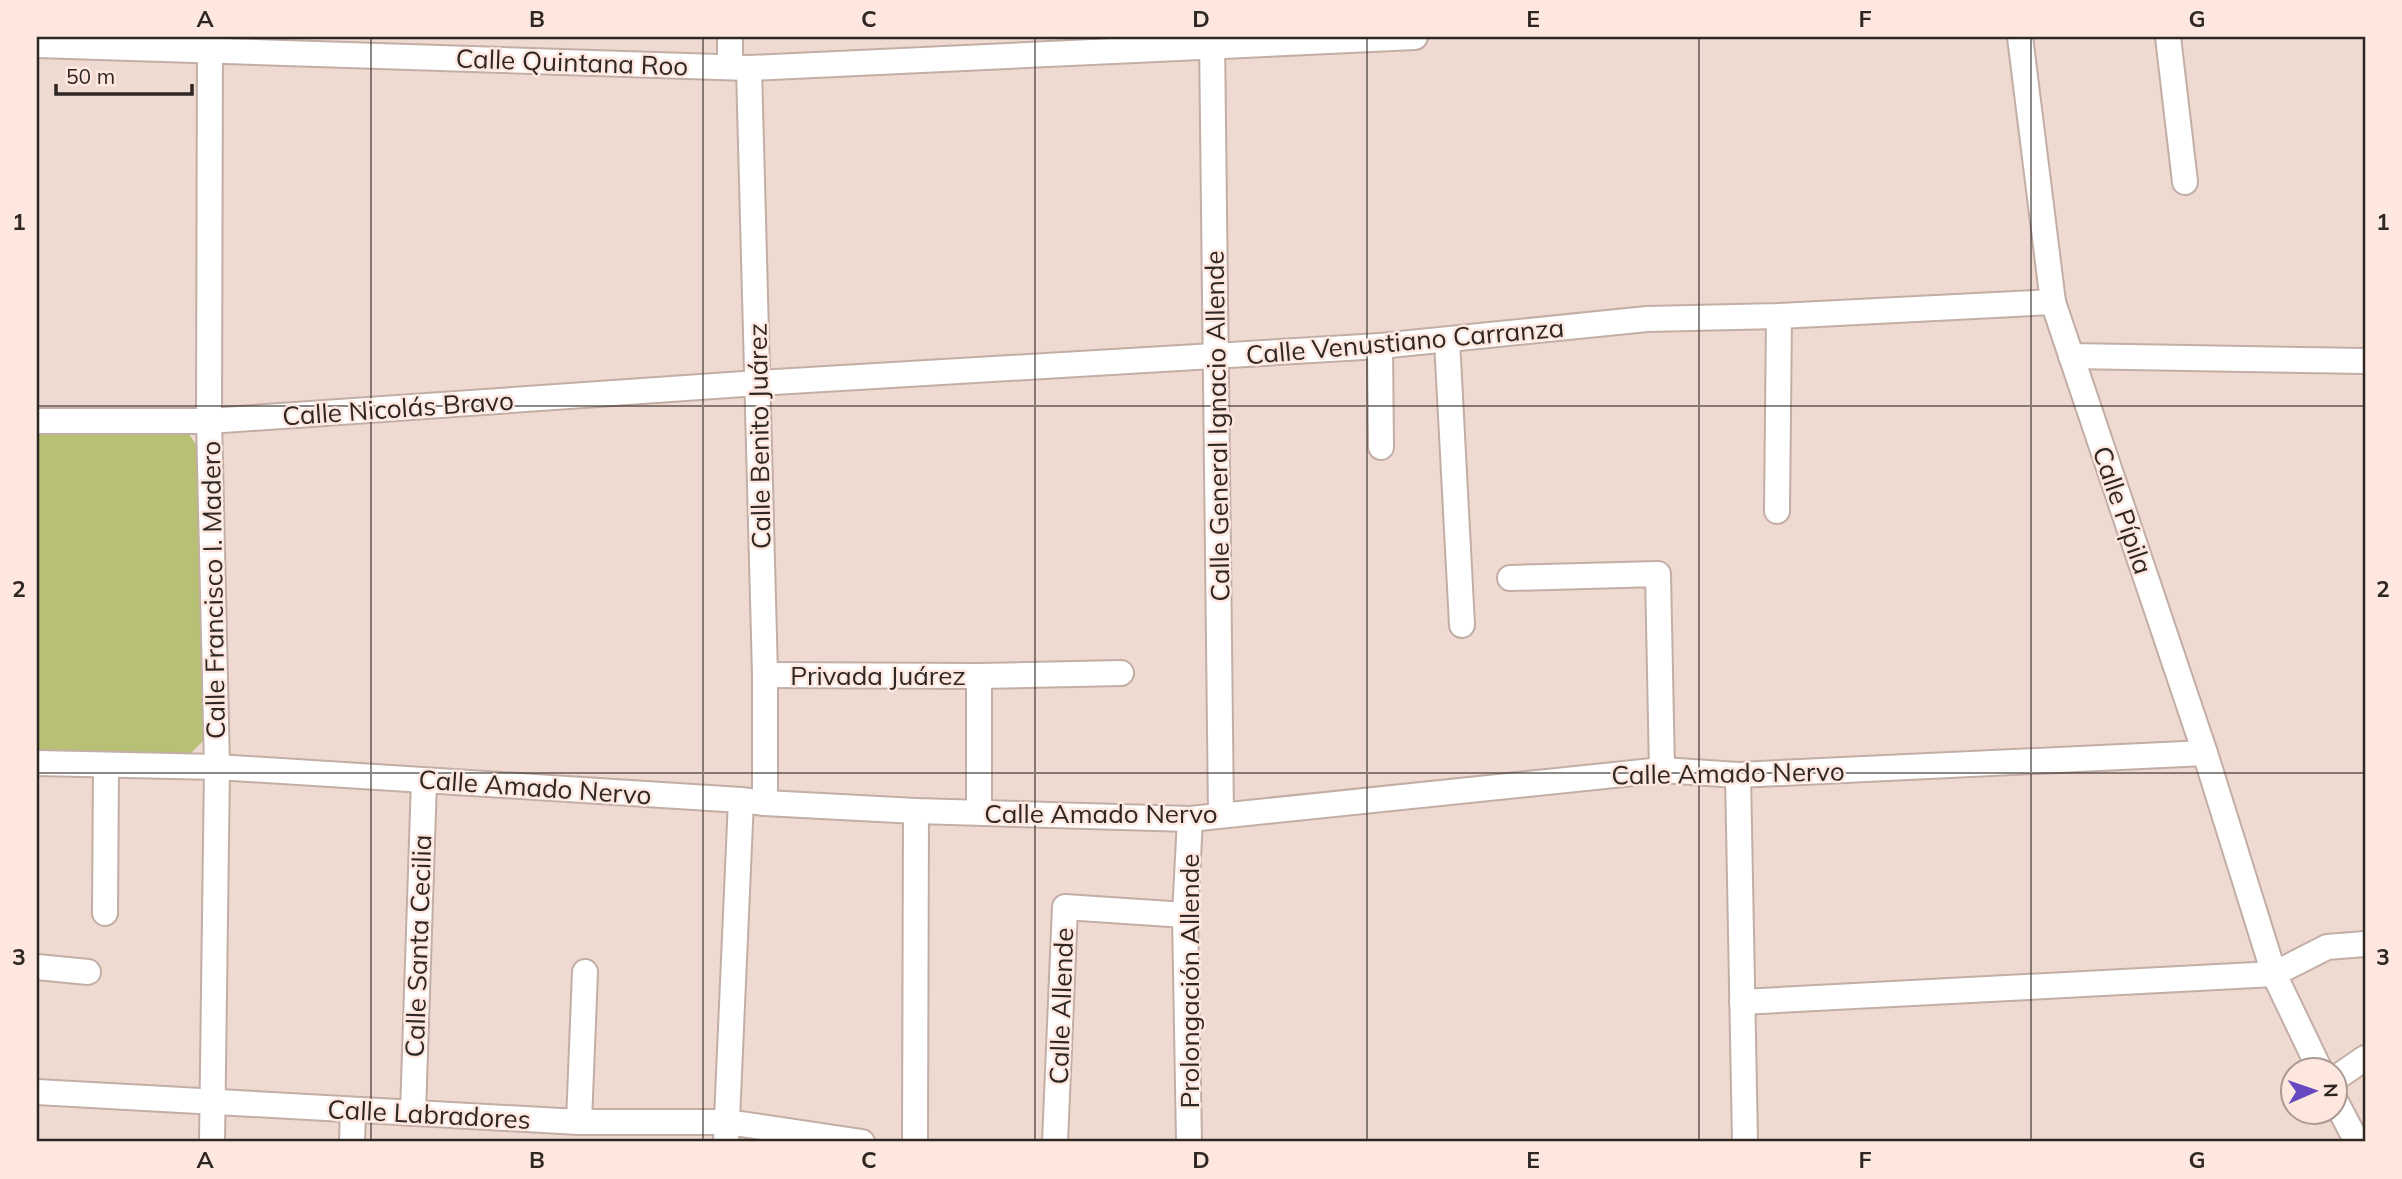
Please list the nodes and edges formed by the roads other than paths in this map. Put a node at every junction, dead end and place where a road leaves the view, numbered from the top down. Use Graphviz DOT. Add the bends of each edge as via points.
graph roads {
  1 [pos="730,37"];
  2 [pos="1415,37"];
  3 [pos="2020,37"];
  4 [pos="2168,37"];
  5 [pos="1212,41"];
  6 [pos="210,44"];
  7 [pos="37,45"];
  8 [pos="739,68"];
  9 [pos="2185,182"];
  10 [pos="2053,302"];
  11 [pos="1779,316"];
  12 [pos="1447,340"];
  13 [pos="1380,346"];
  14 [pos="1216,356"];
  15 [pos="2071,356"];
  16 [pos="2364,364"];
  17 [pos="758,383"];
  18 [pos="37,421"];
  19 [pos="209,421"];
  20 [pos="1381,447"];
  21 [pos="1777,510"];
  22 [pos="1510,578"];
  23 [pos="1462,625"];
  24 [pos="1121,673"];
  25 [pos="765,675"];
  26 [pos="979,676"];
  27 [pos="2205,753"];
  28 [pos="37,763"];
  29 [pos="106,765"];
  30 [pos="217,767"];
  31 [pos="1662,770"];
  32 [pos="1738,775"];
  33 [pos="424,780"];
  34 [pos="753,802"];
  35 [pos="916,811"];
  36 [pos="979,812"];
  37 [pos="1221,815"];
  38 [pos="1190,819"];
  39 [pos="105,913"];
  40 [pos="1185,915"];
  41 [pos="2365,944"];
  42 [pos="37,967"];
  43 [pos="88,972"];
  44 [pos="585,972"];
  45 [pos="2274,974"];
  46 [pos="1742,1002"];
  47 [pos="2312,1056"];
  48 [pos="2365,1058"];
  49 [pos="2350,1068"];
  50 [pos="37,1092"];
  51 [pos="213,1103"];
  52 [pos="353,1110"];
  53 [pos="413,1113"];
  54 [pos="579,1122"];
  55 [pos="2349,1126"];
  56 [pos="726,1132"];
  57 [pos="212,1142"];
  58 [pos="352,1142"];
  59 [pos="862,1142"];
  60 [pos="915,1142"];
  61 [pos="1055,1142"];
  62 [pos="1189,1142"];
  63 [pos="1745,1142"];
  64 [pos="2357,1142"];
  1 -- 8 [label="street, Calle Benito Juárez"];
  2 -- 5 [label="street, Calle Quintana Roo"];
  3 -- 10 [label="street, Calle Pípila"];
  4 -- 9 [label="street"];
  5 -- 8 [label="street, Calle Quintana Roo"];
  5 -- 14 [label="street, Calle General Ignacio Allende"];
  6 -- 7 [label="street, Calle Quintana Roo"];
  6 -- 8 [label="street, Calle Quintana Roo"];
  6 -- 19 [label="street, Calle Francisco I. Madero"];
  8 -- 17 [label="street, Calle Benito Juárez"];
  10 -- 11 [label="street, Calle Venustiano Carranza"];
  10 -- 15 [label="street, Calle Pípila"];
  11 -- 12 [label="street, Calle Venustiano Carranza" via="1647,319"];
  11 -- 21 [label="street"];
  12 -- 13 [label="street, Calle Venustiano Carranza"];
  12 -- 23 [label="street"];
  13 -- 14 [label="street, Calle Venustiano Carranza"];
  13 -- 20 [label="street"];
  14 -- 17 [label="street, Calle Venustiano Carranza"];
  14 -- 37 [label="street, Calle General Ignacio Allende"];
  15 -- 16 [label="street"];
  15 -- 27 [label="street, Calle Pípila"];
  17 -- 19 [label="street, Calle Nicolás Bravo"];
  17 -- 25 [label="street, Calle Benito Juárez"];
  18 -- 19 [label="street, Calle Nicolás Bravo"];
  19 -- 30 [label="street, Calle Francisco I. Madero"];
  22 -- 31 [label="street" via="1658,574"];
  24 -- 26 [label="street"];
  25 -- 26 [label="street, Privada Juárez"];
  25 -- 34 [label="street, Calle Benito Juárez"];
  26 -- 36 [label="street, Privada Juárez"];
  27 -- 32 [label="street, Calle Amado Nervo"];
  27 -- 45 [label="street, Calle Pípila"];
  28 -- 29 [label="street, Calle Amado Nervo"];
  29 -- 30 [label="street, Calle Amado Nervo"];
  29 -- 39 [label="street"];
  30 -- 33 [label="street, Calle Amado Nervo"];
  30 -- 51 [label="street, Calle Francisco I. Madero"];
  31 -- 32 [label="street, Calle Amado Nervo"];
  31 -- 37 [label="street, Calle Amado Nervo"];
  32 -- 46 [label="street"];
  33 -- 34 [label="street, Calle Amado Nervo"];
  33 -- 53 [label="street, Calle Santa Cecilia"];
  34 -- 35 [label="street, Calle Amado Nervo"];
  34 -- 56 [label="street, Calle Benito Juárez"];
  35 -- 36 [label="street, Calle Amado Nervo"];
  35 -- 60 [label="street"];
  36 -- 38 [label="street, Calle Amado Nervo"];
  37 -- 38 [label="street, Calle Amado Nervo"];
  38 -- 40 [label="street, Prolongación Allende"];
  40 -- 61 [label="street, Calle Allende" via="1065,907"];
  40 -- 62 [label="street, Prolongación Allende"];
  41 -- 45 [label="street" via="2327,947"];
  42 -- 43 [label="street"];
  44 -- 54 [label="street"];
  45 -- 46 [label="street"];
  45 -- 47 [label="street, Calle Pípila"];
  46 -- 63 [label="street"];
  48 -- 49 [label="street"];
  50 -- 51 [label="street, Calle Labradores"];
  51 -- 52 [label="street, Calle Labradores"];
  51 -- 57 [label="street, Calle Francisco I. Madero"];
  52 -- 53 [label="street, Calle Labradores"];
  52 -- 58 [label="street"];
  53 -- 54 [label="street, Calle Labradores"];
  54 -- 56 [label="street, Calle Labradores"];
  55 -- 64 [label="street"];
  56 -- 59 [label="street, Calle Labradores"];
}
